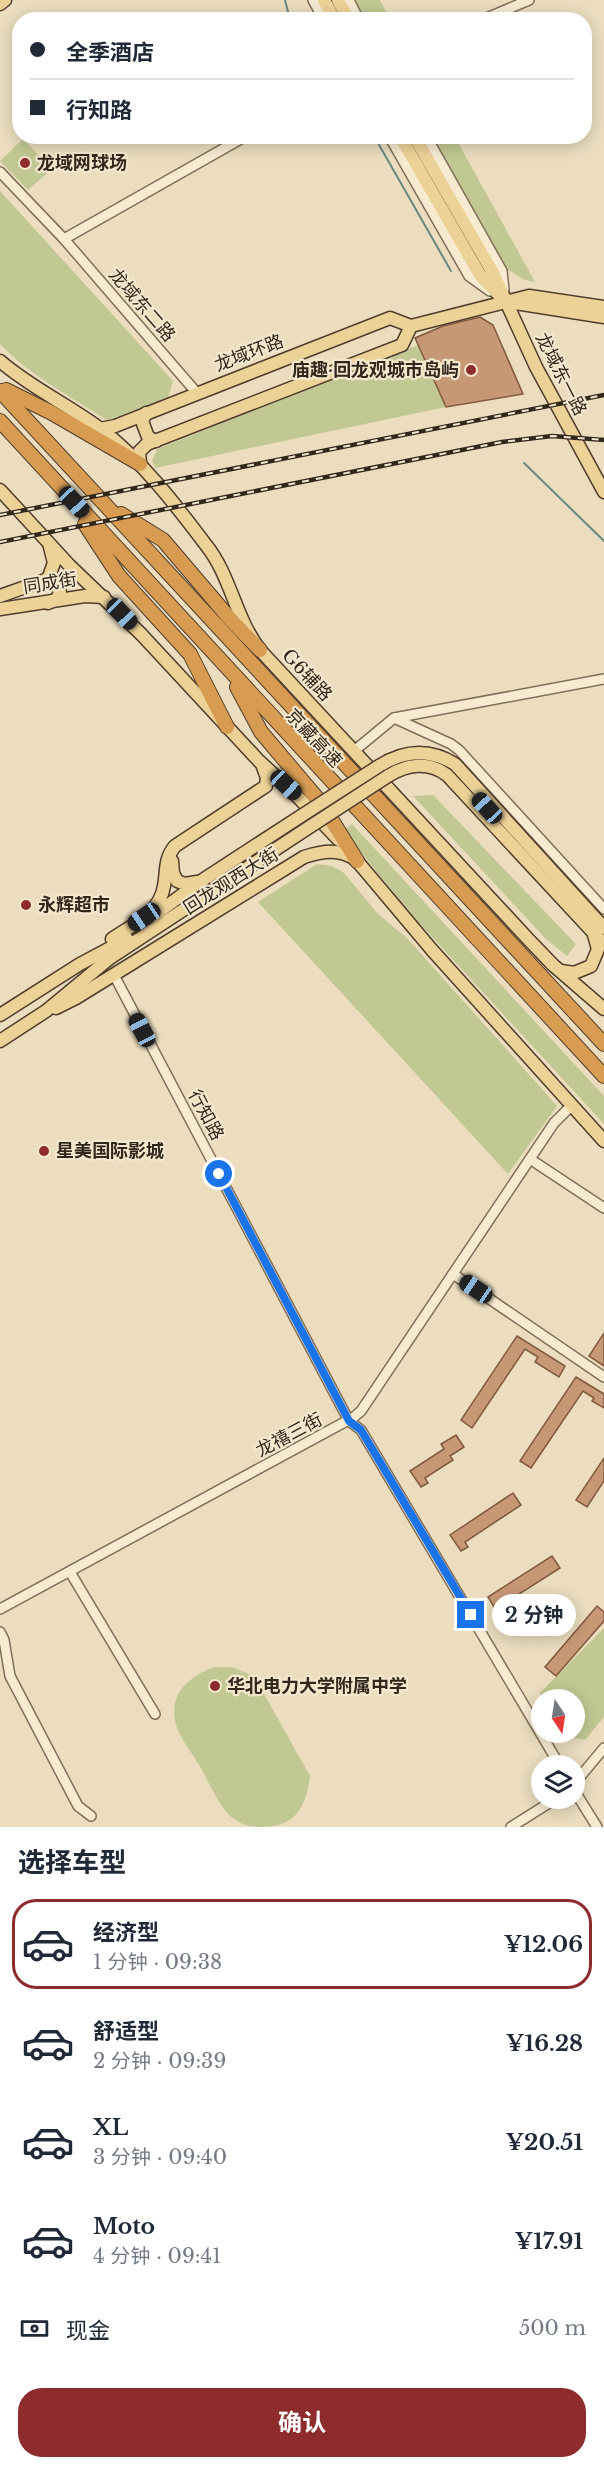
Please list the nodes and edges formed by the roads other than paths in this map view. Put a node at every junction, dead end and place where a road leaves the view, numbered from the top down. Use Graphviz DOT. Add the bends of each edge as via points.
graph roads {
  1 [pos="5,0"];
  2 [pos="529,0"];
  3 [pos="0,4"];
  4 [pos="501,12"];
  5 [pos="232,144"];
  6 [pos="394,144"];
  7 [pos="405,144"];
  8 [pos="419,144"];
  9 [pos="431,144"];
  10 [pos="0,172"];
  11 [pos="64,239"];
  12 [pos="505,301"];
  13 [pos="604,307"];
  14 [pos="604,317"];
  15 [pos="411,326"];
  16 [pos="0,361"];
  17 [pos="0,388"];
  18 [pos="196,392"];
  19 [pos="146,413"];
  20 [pos="0,421"];
  21 [pos="100,429"];
  22 [pos="156,441"];
  23 [pos="140,464"];
  24 [pos="59,485"];
  25 [pos="0,490"];
  26 [pos="604,492"];
  27 [pos="106,504"];
  28 [pos="48,543"];
  29 [pos="43,582"];
  30 [pos="0,596"];
  31 [pos="105,598"];
  32 [pos="47,603"];
  33 [pos="0,609"];
  34 [pos="260,650"];
  35 [pos="229,672"];
  36 [pos="604,679"];
  37 [pos="394,718"];
  38 [pos="227,727"];
  39 [pos="354,751"];
  40 [pos="259,761"];
  41 [pos="384,771"];
  42 [pos="296,795"];
  43 [pos="306,821"];
  44 [pos="357,861"];
  45 [pos="201,881"];
  46 [pos="604,909"];
  47 [pos="597,931"];
  48 [pos="604,944"];
  49 [pos="92,957"];
  50 [pos="80,964"];
  51 [pos="553,965"];
  52 [pos="114,975"];
  53 [pos="604,1010"];
  54 [pos="0,1014"];
  55 [pos="36,1018"];
  56 [pos="0,1041"];
  57 [pos="604,1044"];
  58 [pos="604,1076"];
  59 [pos="571,1106"];
  60 [pos="604,1142"];
  61 [pos="530,1159"];
  62 [pos="604,1208"];
  63 [pos="453,1274"];
  64 [pos="604,1377"];
  65 [pos="349,1421"];
  66 [pos="70,1572"];
  67 [pos="0,1609"];
  68 [pos="0,1632"];
  69 [pos="155,1714"];
  70 [pos="604,1748"];
  71 [pos="553,1755"];
  72 [pos="585,1771"];
  73 [pos="585,1808"];
  74 [pos="540,1809"];
  75 [pos="91,1816"];
  76 [pos="511,1827"];
  77 [pos="597,1827"];
  1 -- 3 [label="main road"];
  2 -- 4 [label="street"];
  5 -- 11 [label="street"];
  6 -- 12 [label="street" via="469,276"];
  7 -- 12 [label="main road, 龙域东一路" via="480,275"];
  8 -- 12 [label="main road, 龙域东一路"];
  9 -- 12 [label="street" via="502,271"];
  10 -- 11 [label="street, 龙域东二路"];
  11 -- 18 [label="street, 龙域东二路"];
  12 -- 13 [label="main road, 龙域环路" via="528,296"];
  12 -- 14 [label="main road, 龙域环路"];
  12 -- 15 [label="main road, 龙域环路"];
  12 -- 26 [label="main road, 龙域东一路"];
  15 -- 18 [label="main road, 龙域环路" via="390,318"];
  15 -- 22 [label="main road" via="402,345"];
  16 -- 21 [label="main road, G6辅路"];
  17 -- 23 [label="highway"];
  17 -- 27 [label="highway, 京藏高速"];
  18 -- 19 [label="main road, 龙域环路"];
  19 -- 21 [label="main road, 龙域环路"];
  19 -- 22 [label="main road" via="142,421 148,437"];
  20 -- 24 [label="highway, 京藏高速"];
  21 -- 23 [label="main road, G6辅路"];
  22 -- 23 [label="main road" via="140,449"];
  23 -- 34 [label="main road, G6辅路" via="213,554 240,618"];
  24 -- 35 [label="highway, 京藏高速"];
  24 -- 38 [label="highway" via="119,576 190,654"];
  25 -- 28 [label="main road"];
  27 -- 34 [label="highway" via="163,540"];
  27 -- 57 [label="highway, 京藏高速"];
  28 -- 29 [label="main road, 同成街" via="54,566"];
  28 -- 31 [label="main road"];
  29 -- 30 [label="main road, 同成街"];
  29 -- 32 [label="main road" via="55,582 60,592 57,599"];
  31 -- 32 [label="main road, 同成街" via="85,596"];
  31 -- 38 [label="main road"];
  32 -- 33 [label="main road, 同成街"];
  34 -- 39 [label="main road, G6辅路"];
  35 -- 44 [label="highway" via="261,732 321,803"];
  35 -- 58 [label="highway, 京藏高速"];
  36 -- 37 [label="street"];
  37 -- 39 [label="street"];
  37 -- 46 [label="street" via="459,750"];
  38 -- 40 [label="main road"];
  39 -- 51 [label="main road, G6辅路"];
  40 -- 42 [label="main road"];
  40 -- 50 [label="main road" via="266,773 266,786 174,846 167,857 164,886 155,908"];
  41 -- 43 [label="main road, bridge"];
  41 -- 47 [label="main road" via="422,765 447,775"];
  41 -- 47 [label="main road" via="421,758 450,768"];
  42 -- 44 [label="main road"];
  42 -- 45 [label="main road" via="286,789 267,793 180,849 172,865 176,879 185,884"];
  43 -- 45 [label="main road, 回龙观西大街"];
  43 -- 49 [label="main road, 回龙观西大街" via="127,939"];
  43 -- 55 [label="main road, 回龙观西大街" via="110,958"];
  44 -- 52 [label="main road, 回龙观西大街" via="338,851 304,857"];
  44 -- 59 [label="main road"];
  45 -- 49 [label="main road, 回龙观西大街"];
  47 -- 48 [label="main road"];
  47 -- 51 [label="main road" via="586,961 570,968"];
  49 -- 50 [label="main road, 回龙观西大街"];
  50 -- 54 [label="main road, 回龙观西大街"];
  51 -- 53 [label="main road, G6辅路"];
  52 -- 55 [label="main road, 回龙观西大街"];
  52 -- 65 [label="street, 行知路"];
  55 -- 56 [label="main road, 回龙观西大街"];
  59 -- 60 [label="main road"];
  59 -- 61 [label="street, 龙禧三街"];
  61 -- 62 [label="street"];
  61 -- 63 [label="street, 龙禧三街"];
  63 -- 64 [label="street"];
  63 -- 65 [label="street, 龙禧三街" via="361,1411"];
  65 -- 66 [label="street, 龙禧三街"];
  65 -- 71 [label="street, 行知路" via="361,1430"];
  66 -- 67 [label="street, 龙禧三街"];
  66 -- 69 [label="street"];
  68 -- 75 [label="street" via="10,1676 78,1806"];
  70 -- 72 [label="street"];
  73 -- 77 [label="street"];
  74 -- 76 [label="street"];
}
